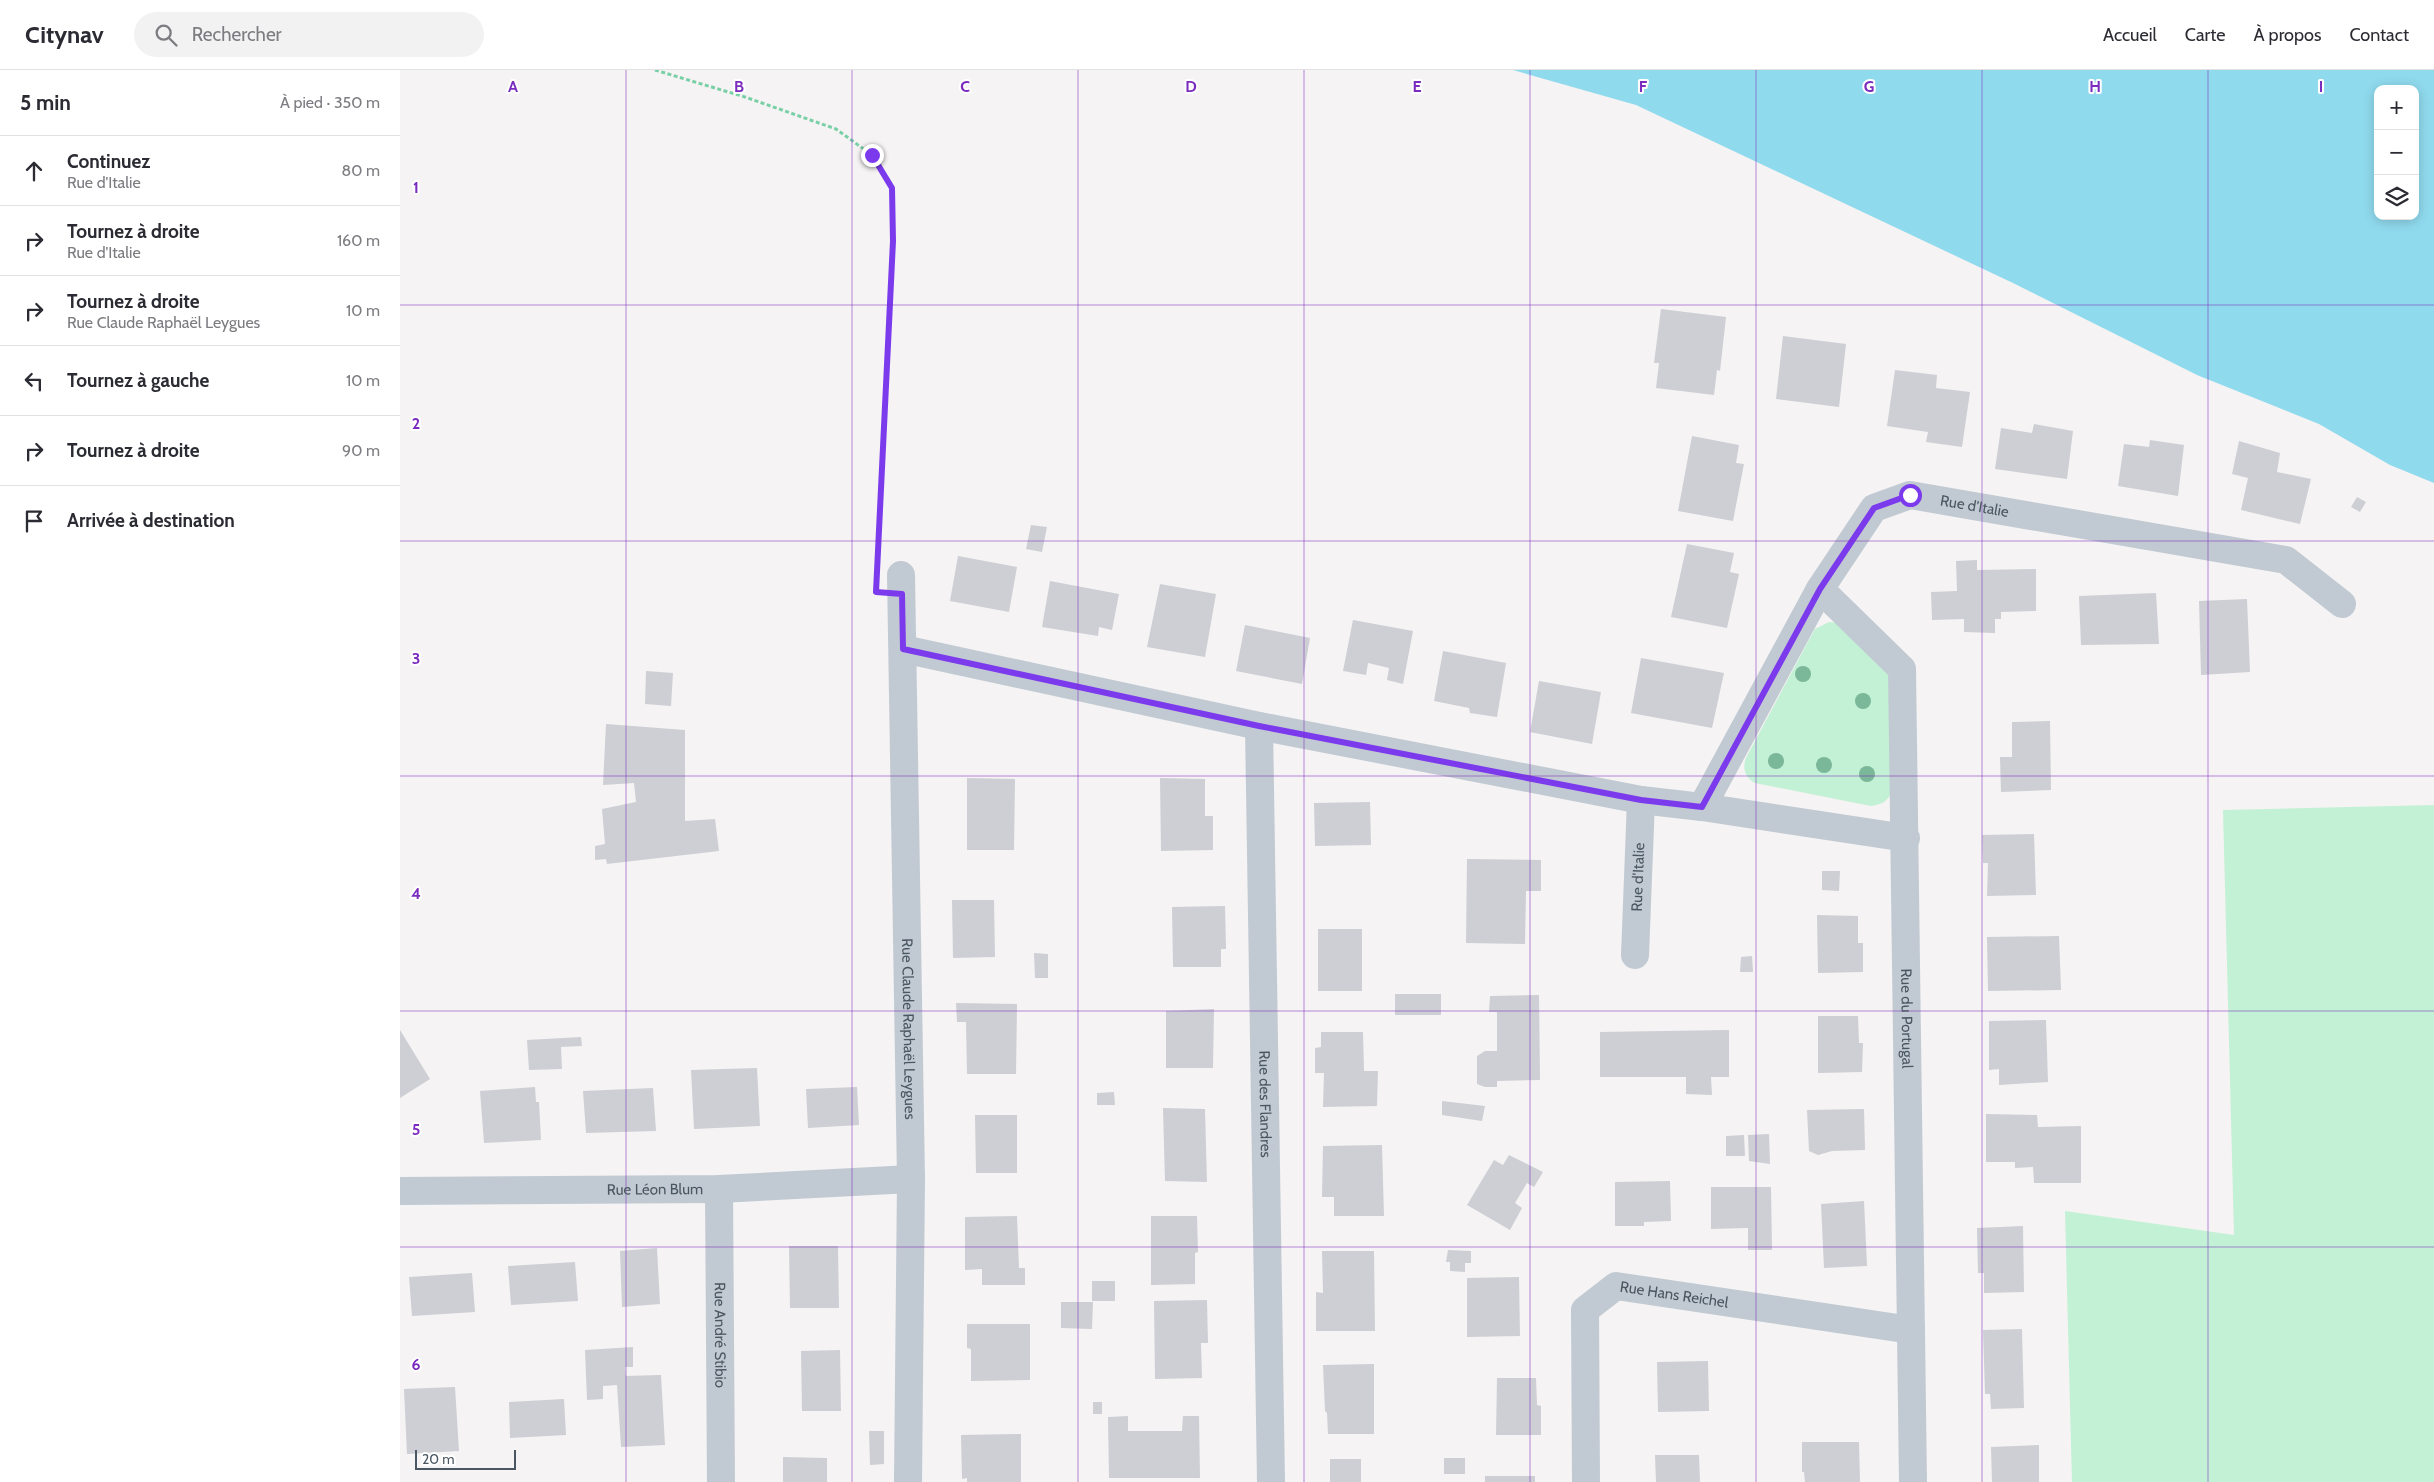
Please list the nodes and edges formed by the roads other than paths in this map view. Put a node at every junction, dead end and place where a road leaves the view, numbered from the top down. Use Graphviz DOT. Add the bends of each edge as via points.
graph roads {
  1 [pos="902,575"];
  2 [pos="1820,589"];
  3 [pos="2342,604"];
  4 [pos="903,649"];
  5 [pos="1259,726"];
  6 [pos="1641,800"];
  7 [pos="1702,807"];
  8 [pos="1906,838"];
  9 [pos="1635,955"];
  10 [pos="911,1179"];
  11 [pos="720,1189"];
  12 [pos="400,1191"];
  13 [pos="1911,1330"];
  14 [pos="721,1482"];
  15 [pos="908,1482"];
  16 [pos="1271,1482"];
  17 [pos="1586,1482"];
  18 [pos="1913,1482"];
  1 -- 4 [label="street, Rue Claude Raphaël Leygues"];
  2 -- 3 [label="street, Rue d'Italie" via="1874,508 1910,495 2286,560"];
  2 -- 7 [label="street, Rue d'Italie"];
  2 -- 8 [label="street, Rue du Portugal" via="1902,669"];
  4 -- 5 [label="street"];
  4 -- 10 [label="street, Rue Claude Raphaël Leygues"];
  5 -- 6 [label="street"];
  5 -- 16 [label="street, Rue des Flandres"];
  6 -- 7 [label="street"];
  6 -- 9 [label="street, Rue d'Italie"];
  7 -- 8 [label="street"];
  8 -- 13 [label="street, Rue du Portugal"];
  10 -- 11 [label="street, Rue Léon Blum"];
  10 -- 15 [label="street, Rue Claude Raphaël Leygues"];
  11 -- 12 [label="street, Rue Léon Blum"];
  11 -- 14 [label="street, Rue André Stibio"];
  13 -- 17 [label="street, Rue Hans Reichel" via="1616,1286 1585,1310"];
  13 -- 18 [label="street, Rue du Portugal"];
}
